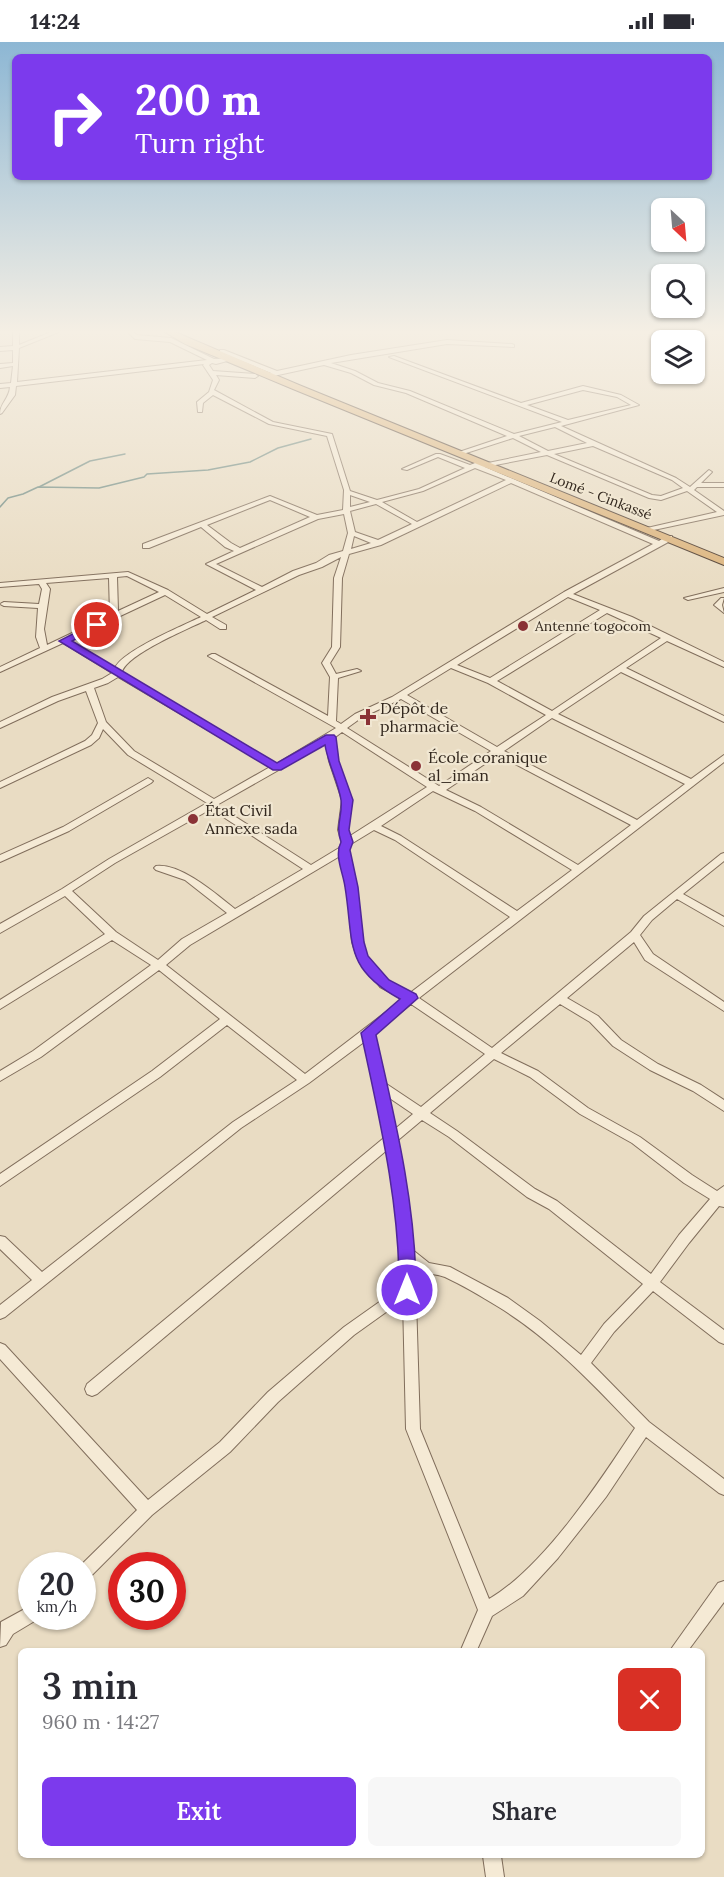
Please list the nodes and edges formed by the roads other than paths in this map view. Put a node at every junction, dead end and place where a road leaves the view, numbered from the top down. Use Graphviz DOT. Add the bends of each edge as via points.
graph roads {
  1 [pos="260,418"];
  2 [pos="374,418"];
  3 [pos="469,418"];
  4 [pos="555,418"];
  5 [pos="580,418"];
  6 [pos="565,421"];
  7 [pos="555,424"];
  8 [pos="513,436"];
  9 [pos="594,444"];
  10 [pos="547,453"];
  11 [pos="458,454"];
  12 [pos="477,465"];
  13 [pos="405,469"];
  14 [pos="709,472"];
  15 [pos="510,481"];
  16 [pos="724,485"];
  17 [pos="691,488"];
  18 [pos="347,492"];
  19 [pos="564,497"];
  20 [pos="552,499"];
  21 [pos="375,501"];
  22 [pos="346,511"];
  23 [pos="724,513"];
  24 [pos="316,517"];
  25 [pos="202,524"];
  26 [pos="416,524"];
  27 [pos="649,529"];
  28 [pos="352,533"];
  29 [pos="669,537"];
  30 [pos="378,543"];
  31 [pos="658,543"];
  32 [pos="146,546"];
  33 [pos="240,551"];
  34 [pos="346,552"];
  35 [pos="724,561"];
  36 [pos="113,574"];
  37 [pos="41,582"];
  38 [pos="0,585"];
  39 [pos="262,590"];
  40 [pos="724,590"];
  41 [pos="165,592"];
  42 [pos="567,594"];
  43 [pos="688,598"];
  44 [pos="724,600"];
  45 [pos="4,604"];
  46 [pos="42,606"];
  47 [pos="606,610"];
  48 [pos="724,611"];
  49 [pos="114,616"];
  50 [pos="206,618"];
  51 [pos="223,627"];
  52 [pos="666,638"];
  53 [pos="64,641"];
  54 [pos="45,650"];
  55 [pos="212,656"];
  56 [pos="451,665"];
  57 [pos="724,665"];
  58 [pos="621,669"];
  59 [pos="0,670"];
  60 [pos="357,671"];
  61 [pos="118,673"];
  62 [pos="334,677"];
  63 [pos="491,681"];
  64 [pos="89,687"];
  65 [pos="402,695"];
  66 [pos="553,715"];
  67 [pos="724,718"];
  68 [pos="102,723"];
  69 [pos="0,725"];
  70 [pos="337,725"];
  71 [pos="330,737"];
  72 [pos="498,751"];
  73 [pos="724,758"];
  74 [pos="277,768"];
  75 [pos="148,781"];
  76 [pos="690,783"];
  77 [pos="0,785"];
  78 [pos="436,788"];
  79 [pos="212,804"];
  80 [pos="637,824"];
  81 [pos="374,826"];
  82 [pos="345,846"];
  83 [pos="724,856"];
  84 [pos="0,859"];
  85 [pos="159,868"];
  86 [pos="309,868"];
  87 [pos="578,869"];
  88 [pos="66,891"];
  89 [pos="677,895"];
  90 [pos="234,913"];
  91 [pos="517,916"];
  92 [pos="724,922"];
  93 [pos="0,929"];
  94 [pos="112,935"];
  95 [pos="635,935"];
  96 [pos="159,965"];
  97 [pos="411,998"];
  98 [pos="558,998"];
  99 [pos="0,1005"];
  100 [pos="724,1007"];
  101 [pos="227,1019"];
  102 [pos="369,1033"];
  103 [pos="494,1053"];
  104 [pos="0,1077"];
  105 [pos="305,1080"];
  106 [pos="379,1085"];
  107 [pos="724,1106"];
  108 [pos="421,1113"];
  109 [pos="391,1138"];
  110 [pos="0,1181"];
  111 [pos="722,1198"];
  112 [pos="0,1241"];
  113 [pos="408,1254"];
  114 [pos="41,1280"];
  115 [pos="652,1283"];
  116 [pos="407,1290"];
  117 [pos="0,1313"];
  118 [pos="724,1338"];
  119 [pos="0,1349"];
  120 [pos="582,1364"];
  121 [pos="92,1389"];
  122 [pos="644,1427"];
  123 [pos="724,1488"];
  124 [pos="147,1510"];
  125 [pos="96,1561"];
  126 [pos="724,1589"];
  127 [pos="486,1610"];
  128 [pos="18,1622"];
  129 [pos="0,1639"];
  130 [pos="470,1648"];
  131 [pos="680,1648"];
  132 [pos="492,1858"];
  133 [pos="495,1877"];
  1 -- 18 [label="street" via="329,434"];
  2 -- 11 [label="highway, Lomé - Cinkassé"];
  3 -- 8 [label="street"];
  4 -- 6 [label="street"];
  5 -- 6 [label="street"];
  6 -- 7 [label="street"];
  7 -- 8 [label="street"];
  7 -- 9 [label="street"];
  8 -- 10 [label="street"];
  8 -- 11 [label="street"];
  9 -- 10 [label="street"];
  9 -- 17 [label="street"];
  10 -- 12 [label="street"];
  10 -- 17 [label="street" via="656,498"];
  11 -- 12 [label="highway, Lomé - Cinkassé"];
  12 -- 13 [label="street" via="438,455"];
  12 -- 15 [label="street"];
  12 -- 19 [label="highway, Lomé - Cinkassé"];
  12 -- 21 [label="street" via="421,490"];
  14 -- 17 [label="street"];
  15 -- 20 [label="street"];
  15 -- 26 [label="street"];
  16 -- 17 [label="street"];
  17 -- 23 [label="street"];
  18 -- 21 [label="street"];
  18 -- 22 [label="street"];
  19 -- 20 [label="street"];
  19 -- 27 [label="highway, Lomé - Cinkassé"];
  20 -- 31 [label="street"];
  21 -- 22 [label="street"];
  21 -- 26 [label="street"];
  22 -- 24 [label="street"];
  22 -- 28 [label="street"];
  23 -- 27 [label="street"];
  24 -- 25 [label="street" via="270,498"];
  24 -- 33 [label="street"];
  25 -- 32 [label="street"];
  25 -- 33 [label="street"];
  26 -- 30 [label="street"];
  27 -- 29 [label="highway, Lomé - Cinkassé"];
  28 -- 30 [label="street"];
  28 -- 34 [label="street"];
  29 -- 31 [label="street"];
  29 -- 35 [label="highway, Lomé - Cinkassé"];
  30 -- 34 [label="street"];
  31 -- 42 [label="street"];
  33 -- 39 [label="street" via="210,564"];
  34 -- 39 [label="street"];
  34 -- 62 [label="street" via="338,578 336,647 326,663"];
  36 -- 37 [label="street"];
  36 -- 41 [label="street" via="128,574"];
  36 -- 49 [label="street"];
  37 -- 38 [label="street"];
  37 -- 46 [label="street" via="46,589"];
  39 -- 50 [label="street"];
  40 -- 43 [label="street"];
  41 -- 49 [label="street"];
  41 -- 50 [label="street"];
  42 -- 47 [label="street"];
  42 -- 56 [label="street"];
  44 -- 48 [label="street" via="718,605"];
  45 -- 46 [label="street"];
  46 -- 54 [label="street" via="40,642"];
  47 -- 52 [label="street"];
  47 -- 63 [label="street"];
  49 -- 53 [label="street"];
  50 -- 51 [label="street"];
  50 -- 61 [label="street" via="138,651 120,665"];
  52 -- 57 [label="street"];
  52 -- 58 [label="street"];
  53 -- 54 [label="street"];
  53 -- 61 [label="street"];
  54 -- 59 [label="street"];
  55 -- 70 [label="street"];
  56 -- 63 [label="street"];
  56 -- 65 [label="street"];
  58 -- 66 [label="street"];
  58 -- 67 [label="street"];
  60 -- 62 [label="street"];
  61 -- 64 [label="street"];
  61 -- 74 [label="street"];
  62 -- 70 [label="street"];
  63 -- 66 [label="street"];
  64 -- 68 [label="street"];
  64 -- 69 [label="street"];
  65 -- 70 [label="street"];
  65 -- 72 [label="street"];
  66 -- 72 [label="street"];
  66 -- 76 [label="street"];
  68 -- 77 [label="street" via="88,742"];
  68 -- 79 [label="street" via="131,753"];
  70 -- 71 [label="street"];
  70 -- 78 [label="street"];
  71 -- 74 [label="street"];
  71 -- 82 [label="street" via="333,761 347,800"];
  72 -- 78 [label="street"];
  72 -- 80 [label="street"];
  73 -- 76 [label="street"];
  74 -- 79 [label="street"];
  75 -- 84 [label="street" via="66,829"];
  76 -- 80 [label="street"];
  78 -- 81 [label="street"];
  78 -- 87 [label="street"];
  79 -- 86 [label="street"];
  79 -- 88 [label="street"];
  80 -- 87 [label="street"];
  81 -- 82 [label="street"];
  81 -- 91 [label="street"];
  82 -- 86 [label="street"];
  82 -- 97 [label="street" via="362,957 384,984"];
  83 -- 89 [label="street"];
  85 -- 90 [label="street" via="188,878"];
  86 -- 90 [label="street"];
  87 -- 91 [label="street"];
  88 -- 93 [label="street"];
  88 -- 94 [label="street"];
  89 -- 92 [label="street"];
  89 -- 95 [label="street" via="648,918"];
  90 -- 96 [label="street" via="186,942"];
  91 -- 97 [label="street"];
  94 -- 96 [label="street"];
  94 -- 99 [label="street"];
  95 -- 98 [label="street"];
  95 -- 100 [label="street" via="649,957"];
  96 -- 101 [label="street"];
  96 -- 104 [label="street"];
  97 -- 102 [label="street"];
  97 -- 103 [label="street"];
  98 -- 103 [label="street"];
  98 -- 107 [label="street" via="594,1019 617,1042 654,1067"];
  101 -- 105 [label="street"];
  101 -- 110 [label="street" via="156,1074"];
  102 -- 105 [label="street"];
  102 -- 106 [label="street"];
  103 -- 108 [label="street"];
  103 -- 111 [label="street" via="534,1074 584,1111 636,1140 688,1179"];
  105 -- 114 [label="street" via="237,1125"];
  106 -- 108 [label="street"];
  106 -- 109 [label="street"];
  108 -- 109 [label="street"];
  108 -- 115 [label="street" via="531,1193 554,1205"];
  109 -- 113 [label="street"];
  109 -- 121 [label="street"];
  111 -- 115 [label="street" via="684,1239"];
  112 -- 114 [label="street"];
  113 -- 116 [label="street"];
  113 -- 120 [label="street" via="426,1268 445,1271 503,1302"];
  114 -- 117 [label="street"];
  115 -- 118 [label="street"];
  115 -- 120 [label="street" via="609,1328"];
  116 -- 124 [label="street" via="349,1331 273,1397 225,1447"];
  116 -- 127 [label="street" via="414,1429"];
  119 -- 124 [label="street"];
  120 -- 122 [label="street"];
  122 -- 123 [label="street"];
  122 -- 127 [label="street" via="602,1492 557,1546 516,1591"];
  124 -- 125 [label="street"];
  126 -- 131 [label="street"];
  127 -- 130 [label="street"];
  128 -- 129 [label="street" via="7,1628"];
  132 -- 133 [label="street"];
}
